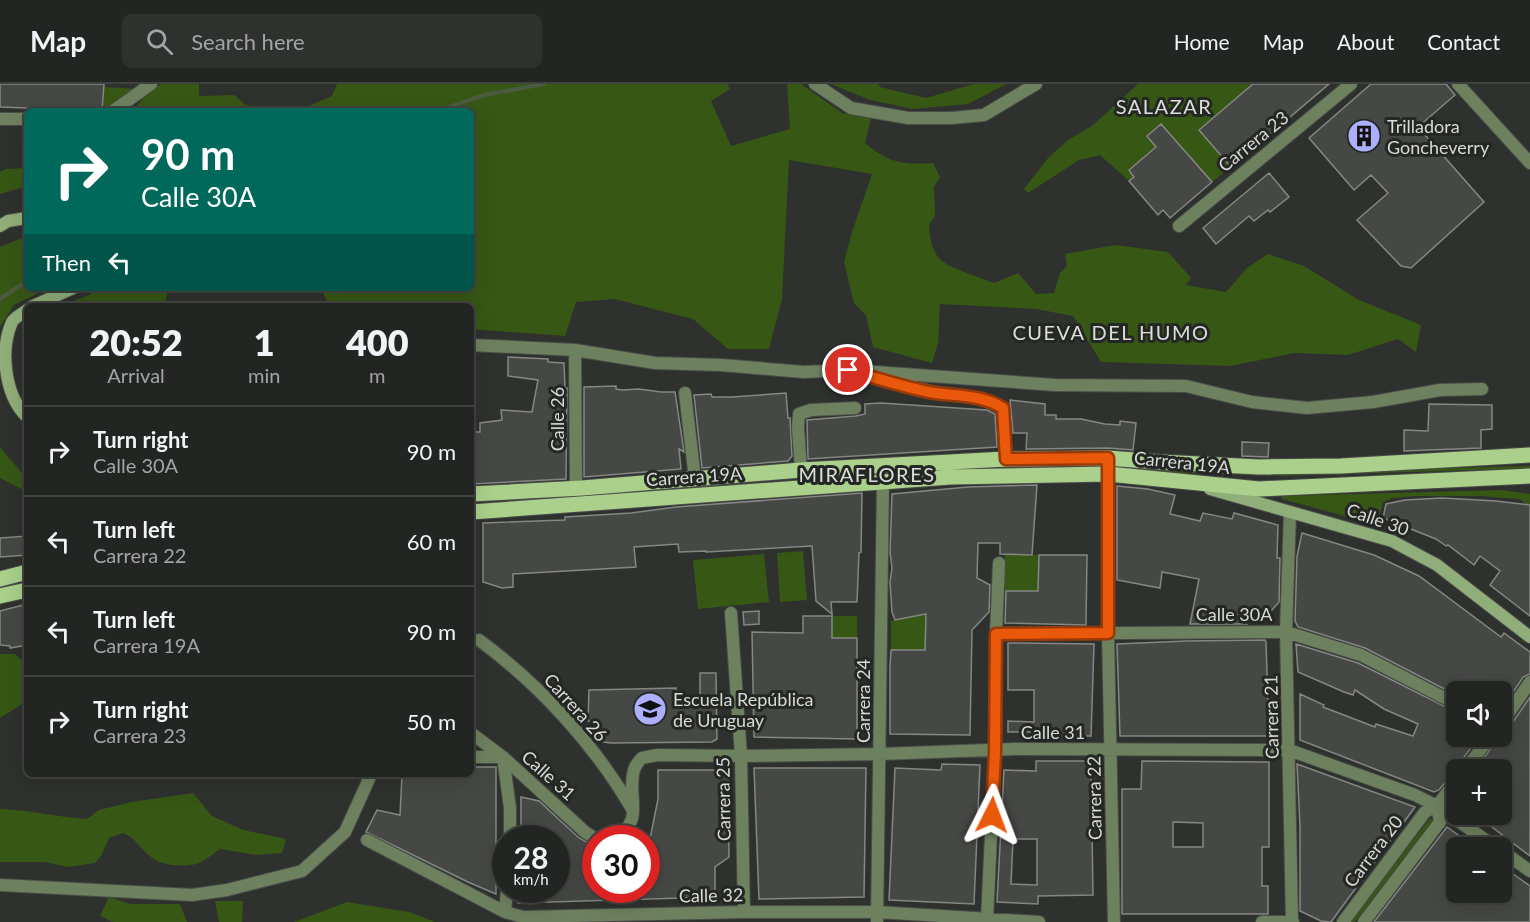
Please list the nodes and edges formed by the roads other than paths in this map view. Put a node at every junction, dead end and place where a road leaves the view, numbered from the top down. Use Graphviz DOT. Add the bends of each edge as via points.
graph roads {
  1 [pos="151,84"];
  2 [pos="815,84"];
  3 [pos="1036,84"];
  4 [pos="1351,84"];
  5 [pos="1460,86"];
  6 [pos="117,108"];
  7 [pos="1,118"];
  8 [pos="24,119"];
  9 [pos="1530,163"];
  10 [pos="24,218"];
  11 [pos="1179,225"];
  12 [pos="0,226"];
  13 [pos="66,291"];
  14 [pos="40,303"];
  15 [pos="24,312"];
  16 [pos="474,345"];
  17 [pos="575,350"];
  18 [pos="848,370"];
  19 [pos="1482,389"];
  20 [pos="686,393"];
  21 [pos="855,408"];
  22 [pos="24,414"];
  23 [pos="1530,455"];
  24 [pos="1108,458"];
  25 [pos="1006,459"];
  26 [pos="801,470"];
  27 [pos="1108,474"];
  28 [pos="1530,476"];
  29 [pos="695,479"];
  30 [pos="883,481"];
  31 [pos="1191,484"];
  32 [pos="576,488"];
  33 [pos="474,494"];
  34 [pos="474,512"];
  35 [pos="1290,512"];
  36 [pos="999,563"];
  37 [pos="24,573"];
  38 [pos="0,579"];
  39 [pos="24,591"];
  40 [pos="0,596"];
  41 [pos="731,613"];
  42 [pos="1286,632"];
  43 [pos="1108,633"];
  44 [pos="996,634"];
  45 [pos="1530,637"];
  46 [pos="479,640"];
  47 [pos="1530,682"];
  48 [pos="1446,699"];
  49 [pos="1512,708"];
  50 [pos="474,735"];
  51 [pos="1483,747"];
  52 [pos="1111,750"];
  53 [pos="1289,750"];
  54 [pos="995,752"];
  55 [pos="881,754"];
  56 [pos="741,756"];
  57 [pos="502,757"];
  58 [pos="474,758"];
  59 [pos="1473,759"];
  60 [pos="369,777"];
  61 [pos="1446,794"];
  62 [pos="1437,806"];
  63 [pos="633,810"];
  64 [pos="510,825"];
  65 [pos="628,825"];
  66 [pos="582,828"];
  67 [pos="1481,837"];
  68 [pos="367,840"];
  69 [pos="1512,858"];
  70 [pos="1530,871"];
  71 [pos="0,885"];
  72 [pos="506,903"];
  73 [pos="505,912"];
  74 [pos="744,912"];
  75 [pos="877,917"];
  76 [pos="987,920"];
  77 [pos="1039,922"];
  78 [pos="1114,922"];
  79 [pos="1262,922"];
  80 [pos="1292,922"];
  81 [pos="1343,922"];
  82 [pos="1364,922"];
  1 -- 6 [label="street"];
  2 -- 3 [label="street" via="851,108 908,118 984,115"];
  4 -- 11 [label="street, Carrera 23"];
  5 -- 9 [label="street"];
  7 -- 8 [label="street"];
  10 -- 12 [label="street"];
  13 -- 14 [label="street"];
  15 -- 22 [label="street" via="13,320 5,337 3,362 7,385"];
  16 -- 17 [label="street"];
  17 -- 18 [label="street" via="655,363 804,372"];
  17 -- 32 [label="street, Calle 26"];
  18 -- 19 [label="street" via="1056,385 1186,386 1252,402 1307,408 1440,390"];
  18 -- 25 [label="street" via="933,392 980,398 1003,408"];
  20 -- 29 [label="street"];
  21 -- 26 [label="street" via="799,414"];
  23 -- 24 [label="main road, Carrera 19A" via="1259,467"];
  24 -- 25 [label="main road, Carrera 19A"];
  24 -- 27 [label="street, Carrera 22"];
  25 -- 26 [label="main road, Carrera 19A"];
  26 -- 29 [label="main road, Carrera 19A"];
  27 -- 30 [label="main road, Carrera 19A"];
  27 -- 31 [label="main road, Carrera 19A"];
  27 -- 43 [label="street, Carrera 22"];
  28 -- 31 [label="main road, Carrera 19A" via="1259,489"];
  29 -- 32 [label="main road, Carrera 19A"];
  30 -- 34 [label="main road, Carrera 19A"];
  30 -- 55 [label="street, Carrera 24"];
  31 -- 35 [label="street, Calle 30"];
  32 -- 33 [label="main road, Carrera 19A"];
  35 -- 42 [label="street, Carrera 21"];
  35 -- 45 [label="street, Calle 30" via="1392,541 1437,565"];
  36 -- 44 [label="street"];
  37 -- 38 [label="main road"];
  39 -- 40 [label="main road"];
  41 -- 56 [label="street, Carrera 25"];
  42 -- 43 [label="street, Calle 30A"];
  42 -- 48 [label="street, Calle 30A" via="1361,655"];
  42 -- 53 [label="street, Carrera 21"];
  43 -- 44 [label="street, Calle 30A"];
  43 -- 52 [label="street, Carrera 22"];
  44 -- 54 [label="street"];
  46 -- 63 [label="street, Carrera 26" via="519,672 590,747"];
  47 -- 49 [label="street"];
  50 -- 57 [label="street"];
  51 -- 59 [label="street"];
  52 -- 53 [label="street, Calle 31"];
  52 -- 54 [label="street, Calle 31"];
  52 -- 78 [label="street, Carrera 22"];
  53 -- 62 [label="street, Calle 31"];
  53 -- 80 [label="street, Carrera 21"];
  54 -- 55 [label="street, Calle 31"];
  54 -- 76 [label="street"];
  55 -- 56 [label="street, Calle 31"];
  55 -- 75 [label="street, Carrera 24"];
  56 -- 63 [label="street, Calle 31" via="642,758 634,770"];
  56 -- 74 [label="street, Carrera 25"];
  57 -- 58 [label="street, Calle 31"];
  57 -- 64 [label="street"];
  57 -- 66 [label="street, Calle 31"];
  60 -- 71 [label="street" via="345,832 302,872 192,895"];
  61 -- 62 [label="street, Carrera 20"];
  62 -- 67 [label="street, Calle 31"];
  62 -- 81 [label="street, Carrera 20" via="1425,812"];
  62 -- 82 [label="street, Carrera 20" via="1440,822"];
  63 -- 65 [label="street, Calle 31"];
  68 -- 73 [label="street, Calle 32"];
  69 -- 70 [label="street"];
  72 -- 73 [label="street"];
  73 -- 74 [label="street, Calle 32" via="523,916"];
  74 -- 75 [label="street, Calle 32"];
  75 -- 76 [label="street, Calle 32"];
  76 -- 77 [label="street, Calle 32"];
  79 -- 80 [label="street"];
}
